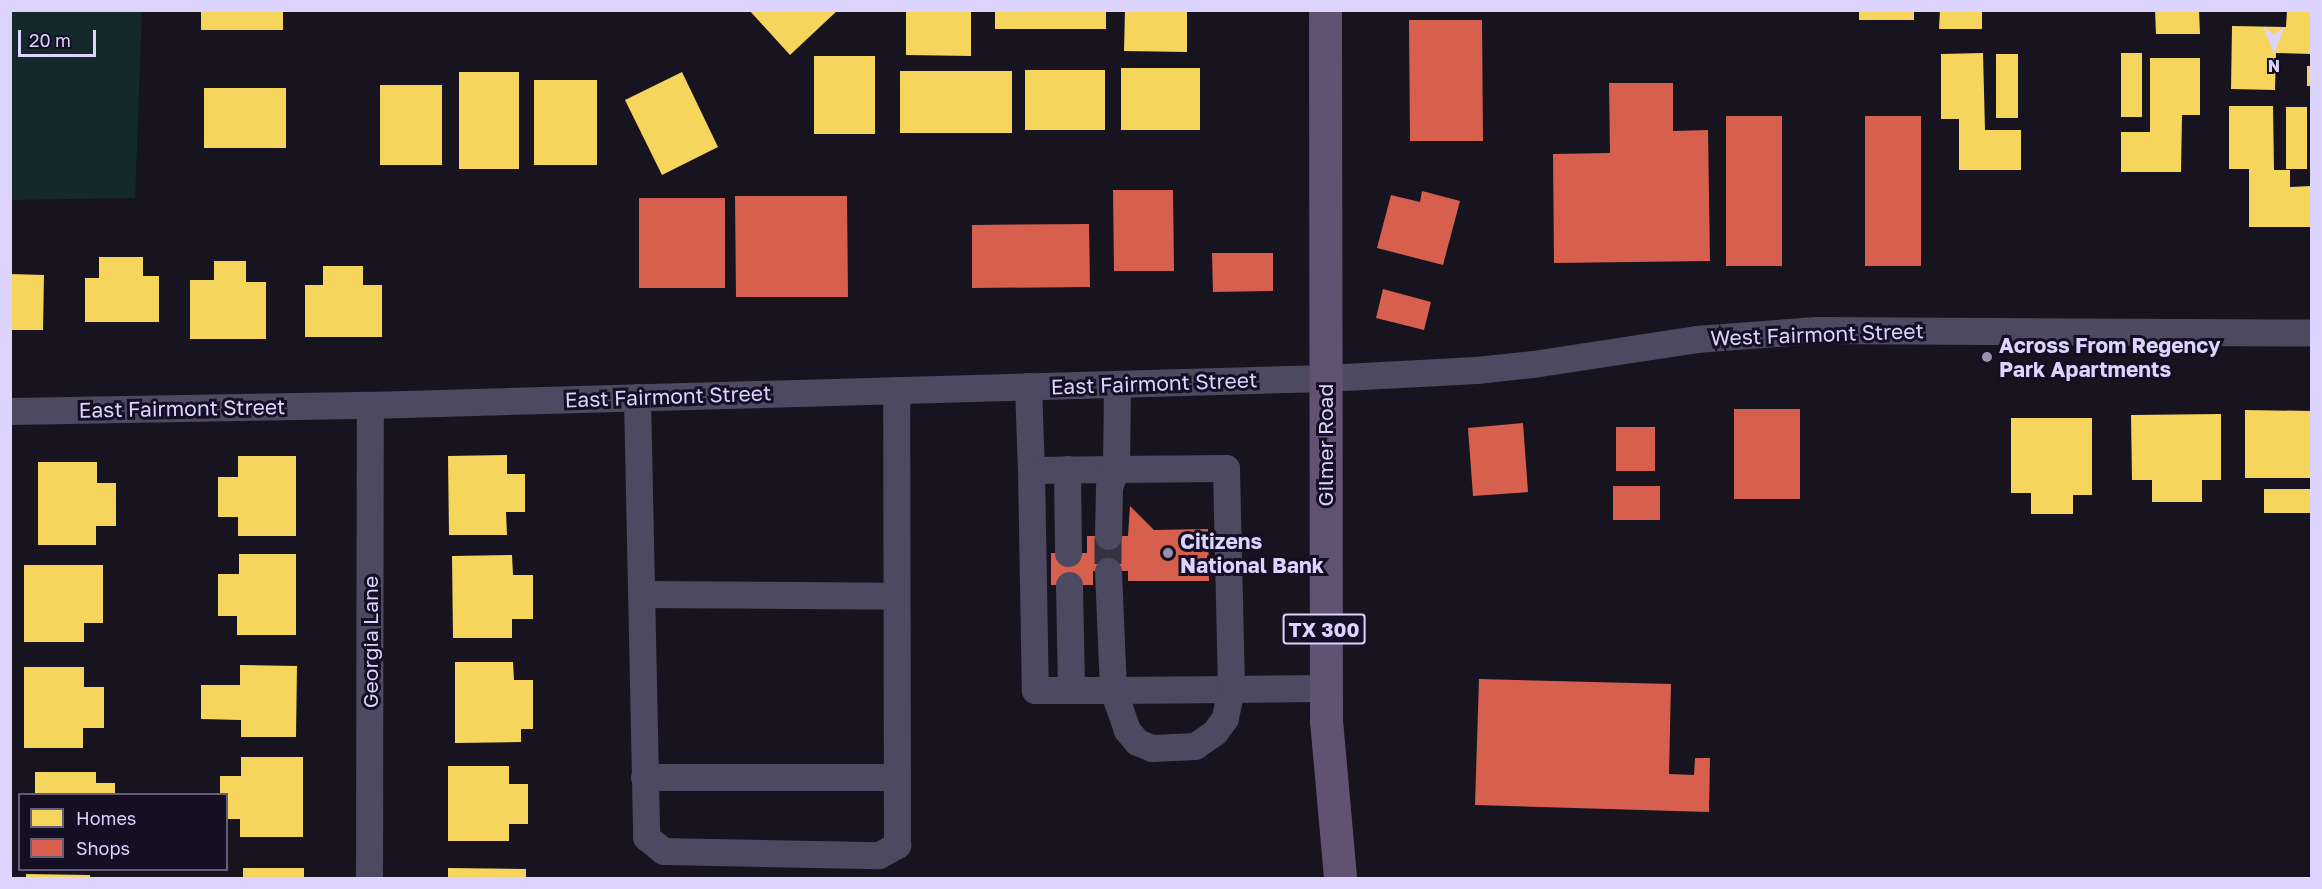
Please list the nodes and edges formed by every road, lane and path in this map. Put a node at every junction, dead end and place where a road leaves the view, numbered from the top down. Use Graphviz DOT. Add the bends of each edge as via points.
graph roads {
  1 [pos="1324,10"];
  2 [pos="2312,333"];
  3 [pos="1325,378"];
  4 [pos="1117,384"];
  5 [pos="1028,386"];
  6 [pos="896,390"];
  7 [pos="637,397"];
  8 [pos="370,405"];
  9 [pos="10,411"];
  10 [pos="1067,469"];
  11 [pos="1116,469"];
  12 [pos="1031,470"];
  13 [pos="1108,536"];
  14 [pos="1068,553"];
  15 [pos="1108,571"];
  16 [pos="1069,585"];
  17 [pos="641,594"];
  18 [pos="896,596"];
  19 [pos="1326,688"];
  20 [pos="1231,689"];
  21 [pos="1071,690"];
  22 [pos="1113,690"];
  23 [pos="644,777"];
  24 [pos="897,777"];
  25 [pos="369,879"];
  26 [pos="1341,879"];
  1 -- 3 [label="main road, Gilmer Road / TX 300"];
  2 -- 3 [label="street, West Fairmont Street" via="1816,330 1696,339 1476,370"];
  3 -- 4 [label="street, East Fairmont Street"];
  3 -- 19 [label="main road, Gilmer Road / TX 300"];
  4 -- 5 [label="street, East Fairmont Street"];
  4 -- 11 [label="street"];
  5 -- 6 [label="street, East Fairmont Street"];
  5 -- 12 [label="street"];
  6 -- 7 [label="street, East Fairmont Street"];
  6 -- 18 [label="street"];
  7 -- 8 [label="street, East Fairmont Street"];
  7 -- 17 [label="street"];
  8 -- 9 [label="street, East Fairmont Street"];
  8 -- 25 [label="street, Georgia Lane"];
  10 -- 11 [label="street"];
  10 -- 12 [label="street"];
  10 -- 14 [label="street"];
  11 -- 13 [label="street" via="1109,487"];
  11 -- 20 [label="street" via="1226,468"];
  12 -- 21 [label="street" via="1035,690"];
  15 -- 22 [label="street"];
  16 -- 21 [label="street"];
  17 -- 18 [label="street"];
  17 -- 23 [label="street"];
  18 -- 24 [label="street"];
  19 -- 20 [label="street"];
  19 -- 26 [label="main road, Gilmer Road / TX 300" via="1333,819"];
  20 -- 22 [label="street"];
  20 -- 22 [label="street" via="1225,718 1215,732 1195,746 1152,748 1137,742 1127,730"];
  21 -- 22 [label="street"];
  23 -- 24 [label="street"];
  23 -- 24 [label="street" via="646,837 663,851 879,855 897,845"];
}
